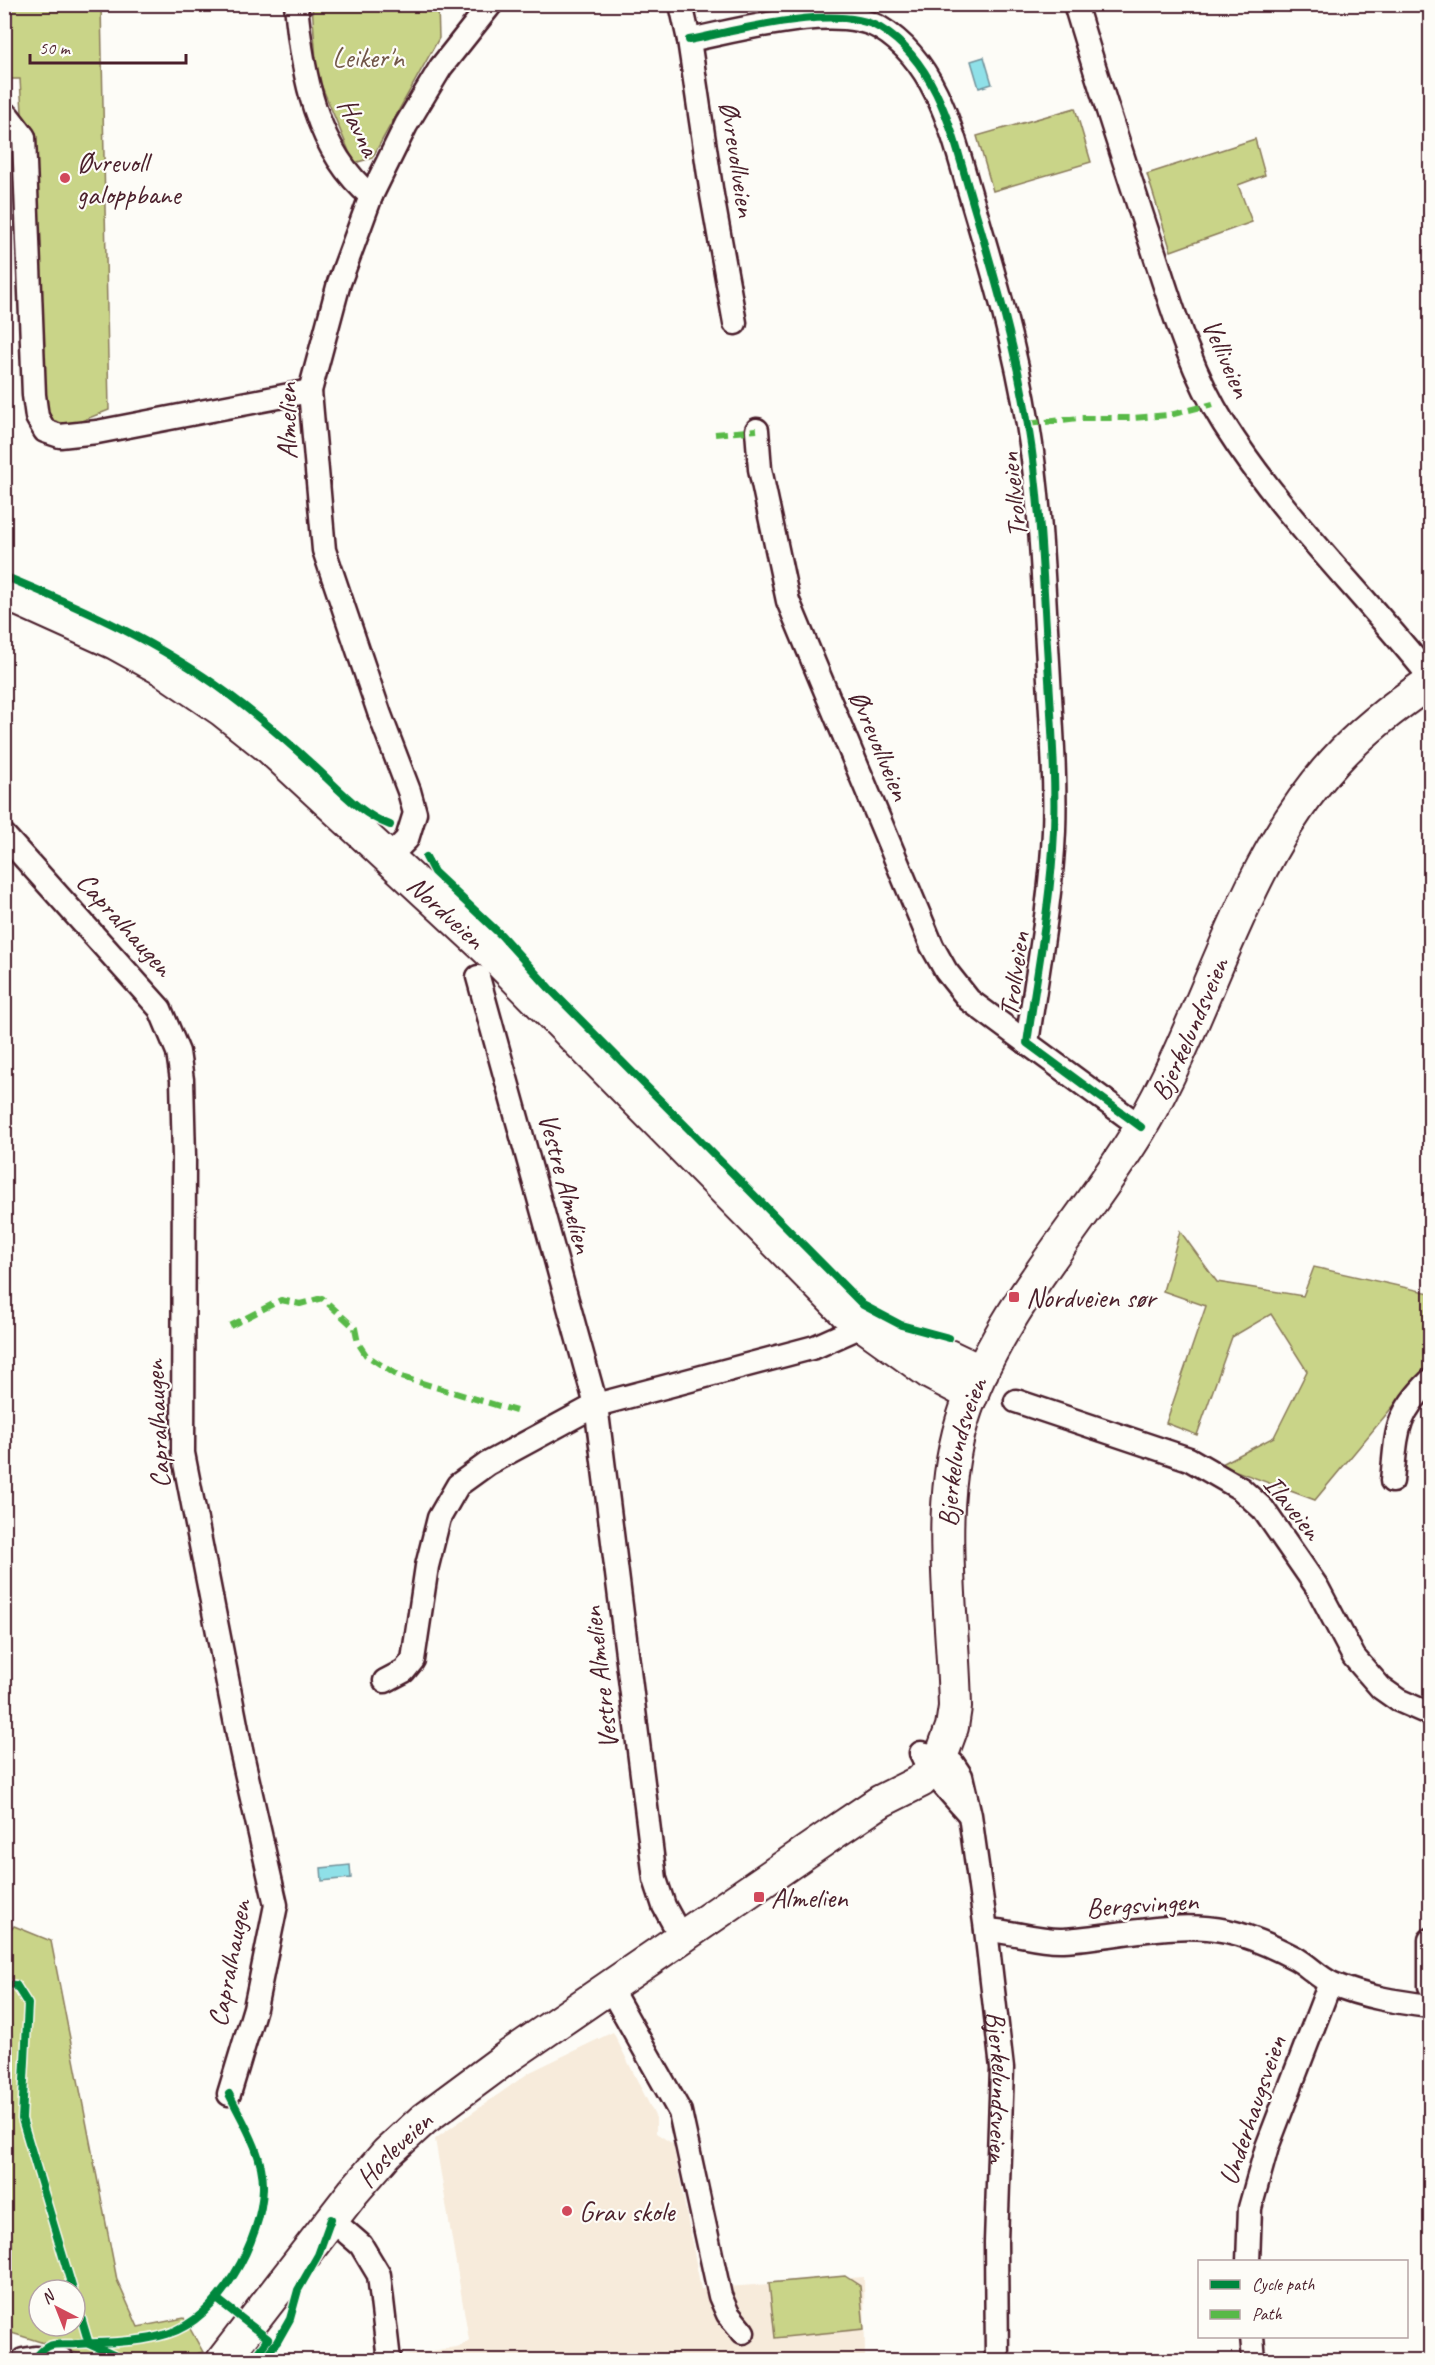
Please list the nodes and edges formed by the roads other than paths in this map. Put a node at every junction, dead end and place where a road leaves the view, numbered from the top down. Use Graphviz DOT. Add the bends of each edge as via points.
graph roads {
  1 [pos="296,4"];
  2 [pos="491,4"];
  3 [pos="681,4"];
  4 [pos="1075,4"];
  5 [pos="689,40"];
  6 [pos="8,116"];
  7 [pos="371,196"];
  8 [pos="735,323"];
  9 [pos="310,391"];
  10 [pos="757,430"];
  11 [pos="4,593"];
  12 [pos="1431,677"];
  13 [pos="1431,682"];
  14 [pos="4,835"];
  15 [pos="389,857"];
  16 [pos="478,977"];
  17 [pos="1027,1043"];
  18 [pos="1141,1127"];
  19 [pos="862,1326"];
  20 [pos="1431,1381"];
  21 [pos="977,1384"];
  22 [pos="1016,1401"];
  23 [pos="596,1405"];
  24 [pos="1392,1481"];
  25 [pos="385,1681"];
  26 [pos="1431,1714"];
  27 [pos="930,1760"];
  28 [pos="986,1930"];
  29 [pos="681,1937"];
  30 [pos="1431,1940"];
  31 [pos="1330,1983"];
  32 [pos="1431,1986"];
  33 [pos="610,1988"];
  34 [pos="1431,2006"];
  35 [pos="229,2094"];
  36 [pos="331,2219"];
  37 [pos="1248,2260"];
  38 [pos="743,2332"];
  39 [pos="1252,2338"];
  40 [pos="23,2361"];
  41 [pos="62,2361"];
  42 [pos="223,2361"];
  43 [pos="389,2361"];
  44 [pos="997,2361"];
  45 [pos="1254,2361"];
  1 -- 7 [label="street, Havna" via="307,83 318,120 352,180"];
  2 -- 7 [label="street, Almelien" via="441,67 406,125"];
  3 -- 5 [label="street, Øvrevollveien"];
  4 -- 12 [label="street, Velliveien" via="1161,273 1213,404 1256,472"];
  5 -- 8 [label="street, Øvrevollveien"];
  5 -- 17 [label="street, Trollveien" via="812,18 854,18 896,40 918,62 951,129 1008,333 1028,424 1038,506 1054,832"];
  6 -- 9 [label="street" via="24,137 34,395 37,417 45,431 60,436 97,432"];
  7 -- 9 [label="street, Almelien" via="339,283"];
  9 -- 15 [label="street, Almelien" via="324,550 415,813 407,839"];
  10 -- 17 [label="street, Øvrevollveien" via="760,469 788,601 932,946 969,1000"];
  11 -- 15 [label="main road, Nordveien" via="115,643 191,688 271,749"];
  13 -- 18 [label="main road, Bjerkelundsveien" via="1357,739 1293,816 1255,881"];
  14 -- 35 [label="street, Capralhaugen" via="160,1009 178,1052 184,1157 183,1453 240,1750 276,1905 255,2008"];
  15 -- 19 [label="main road, Nordveien" via="488,950"];
  16 -- 23 [label="street, Vestre Almelien"];
  17 -- 18 [label="street, Trollveien"];
  18 -- 21 [label="main road, Bjerkelundsveien" via="1030,1291"];
  19 -- 21 [label="main road, Nordveien" via="942,1353"];
  19 -- 23 [label="street" via="815,1347"];
  20 -- 24 [label="street" via="1410,1400 1397,1428"];
  21 -- 27 [label="main road, Bjerkelundsveien" via="954,1456 949,1499 947,1542 955,1707 952,1727"];
  22 -- 26 [label="street, Ilaveien" via="1189,1460 1241,1489 1263,1509 1317,1587 1354,1658 1381,1688"];
  23 -- 25 [label="street" via="487,1464 458,1485 439,1518 427,1566 413,1660 404,1671"];
  23 -- 29 [label="street, Vestre Almelien" via="655,1879"];
  27 -- 28 [label="street, Bjerkelundsveien" via="970,1815"];
  27 -- 29 [label="main road, Hosleveien" via="921,1781 881,1801"];
  28 -- 31 [label="street, Bergsvingen" via="1059,1940 1193,1927 1228,1931 1296,1959"];
  28 -- 44 [label="street, Bjerkelundsveien" via="1002,2068 996,2242"];
  29 -- 33 [label="main road, Hosleveien"];
  30 -- 32 [label="street"];
  31 -- 34 [label="street, Bergsvingen" via="1375,1998"];
  31 -- 37 [label="street, Underhaugsveien" via="1267,2147 1250,2208"];
  33 -- 36 [label="main road, Hosleveien" via="472,2081 424,2119 373,2168"];
  33 -- 38 [label="street" via="680,2112 720,2296"];
  36 -- 42 [label="main road, Hosleveien"];
  36 -- 43 [label="street" via="362,2245 379,2275"];
  39 -- 45 [label="street"];
  40 -- 41 [label="street"];
}
